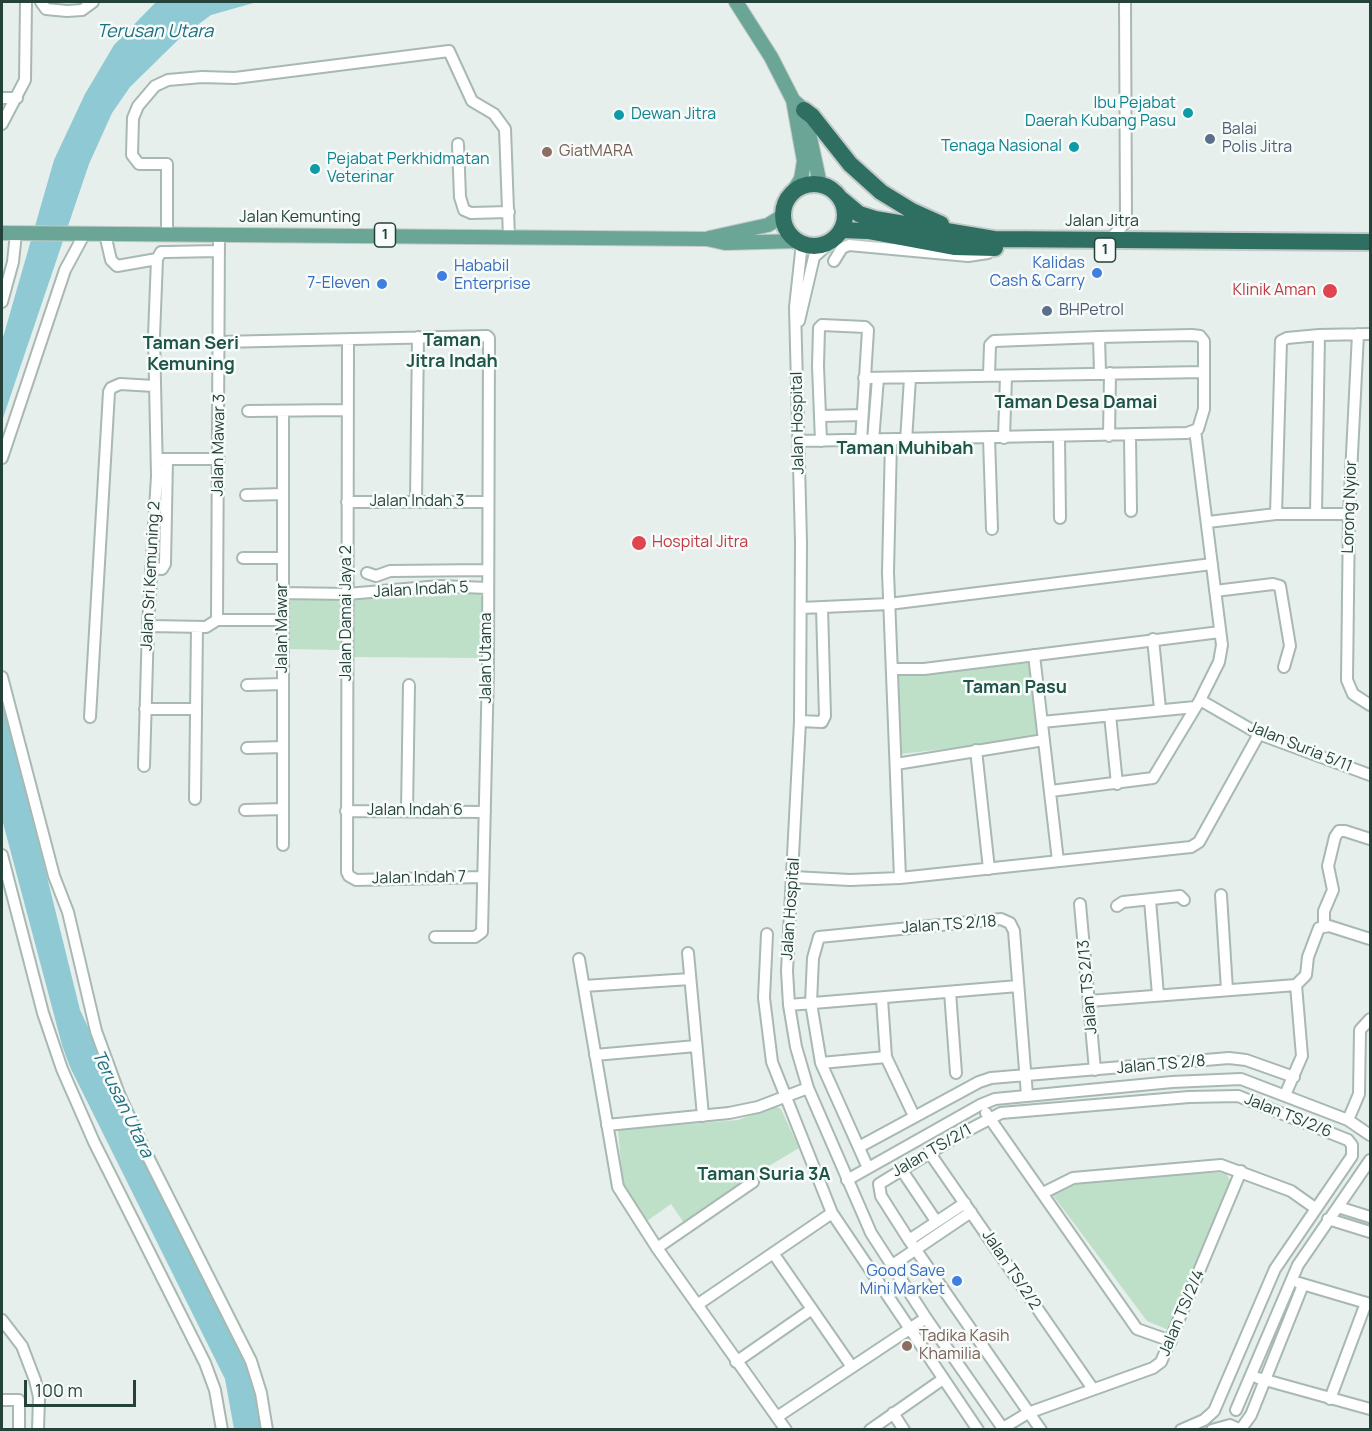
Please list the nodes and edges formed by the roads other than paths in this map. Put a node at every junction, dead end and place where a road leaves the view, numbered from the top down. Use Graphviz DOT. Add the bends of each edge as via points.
graph roads {
  1 [pos="27,2"];
  2 [pos="41,2"];
  3 [pos="93,2"];
  4 [pos="736,2"];
  5 [pos="1125,2"];
  6 [pos="2,98"];
  7 [pos="17,98"];
  8 [pos="798,105"];
  9 [pos="2,124"];
  10 [pos="458,144"];
  11 [pos="820,184"];
  12 [pos="792,193"];
  13 [pos="841,199"];
  14 [pos="509,212"];
  15 [pos="784,215"];
  16 [pos="1126,222"];
  17 [pos="2,233"];
  18 [pos="79,233"];
  19 [pos="20,234"];
  20 [pos="105,234"];
  21 [pos="167,234"];
  22 [pos="219,234"];
  23 [pos="837,235"];
  24 [pos="972,236"];
  25 [pos="509,237"];
  26 [pos="707,239"];
  27 [pos="1108,240"];
  28 [pos="1150,240"];
  29 [pos="800,242"];
  30 [pos="1371,242"];
  31 [pos="996,248"];
  32 [pos="219,251"];
  33 [pos="1371,253"];
  34 [pos="156,259"];
  35 [pos="834,261"];
  36 [pos="2,302"];
  37 [pos="797,332"];
  38 [pos="1358,334"];
  39 [pos="1371,334"];
  40 [pos="1319,335"];
  41 [pos="418,337"];
  42 [pos="1100,338"];
  43 [pos="348,341"];
  44 [pos="219,342"];
  45 [pos="1204,372"];
  46 [pos="1105,373"];
  47 [pos="989,375"];
  48 [pos="1006,376"];
  49 [pos="864,378"];
  50 [pos="878,378"];
  51 [pos="910,378"];
  52 [pos="154,386"];
  53 [pos="348,410"];
  54 [pos="248,411"];
  55 [pos="283,411"];
  56 [pos="821,416"];
  57 [pos="861,416"];
  58 [pos="1196,430"];
  59 [pos="1109,436"];
  60 [pos="1130,436"];
  61 [pos="1059,437"];
  62 [pos="990,438"];
  63 [pos="1004,438"];
  64 [pos="798,441"];
  65 [pos="821,441"];
  66 [pos="861,441"];
  67 [pos="873,441"];
  68 [pos="891,441"];
  69 [pos="906,441"];
  70 [pos="2,458"];
  71 [pos="162,459"];
  72 [pos="219,459"];
  73 [pos="283,494"];
  74 [pos="246,495"];
  75 [pos="347,502"];
  76 [pos="416,502"];
  77 [pos="487,502"];
  78 [pos="1131,511"];
  79 [pos="1276,514"];
  80 [pos="1316,514"];
  81 [pos="1350,514"];
  82 [pos="1060,518"];
  83 [pos="1208,522"];
  84 [pos="992,529"];
  85 [pos="243,558"];
  86 [pos="283,558"];
  87 [pos="1212,564"];
  88 [pos="487,570"];
  89 [pos="441,571"];
  90 [pos="367,573"];
  91 [pos="440,586"];
  92 [pos="487,588"];
  93 [pos="1215,591"];
  94 [pos="283,593"];
  95 [pos="347,594"];
  96 [pos="889,604"];
  97 [pos="801,608"];
  98 [pos="822,608"];
  99 [pos="217,620"];
  100 [pos="283,620"];
  101 [pos="148,626"];
  102 [pos="197,627"];
  103 [pos="1220,632"];
  104 [pos="1154,639"];
  105 [pos="1034,655"];
  106 [pos="1284,668"];
  107 [pos="894,669"];
  108 [pos="2,676"];
  109 [pos="283,684"];
  110 [pos="247,685"];
  111 [pos="409,685"];
  112 [pos="1198,703"];
  113 [pos="1371,705"];
  114 [pos="145,709"];
  115 [pos="195,709"];
  116 [pos="1160,709"];
  117 [pos="1110,715"];
  118 [pos="90,717"];
  119 [pos="800,721"];
  120 [pos="1042,722"];
  121 [pos="1259,734"];
  122 [pos="1044,740"];
  123 [pos="283,747"];
  124 [pos="247,748"];
  125 [pos="976,750"];
  126 [pos="896,764"];
  127 [pos="144,766"];
  128 [pos="1371,775"];
  129 [pos="1117,784"];
  130 [pos="1051,791"];
  131 [pos="195,799"];
  132 [pos="283,809"];
  133 [pos="245,810"];
  134 [pos="346,811"];
  135 [pos="407,811"];
  136 [pos="485,812"];
  137 [pos="1371,839"];
  138 [pos="283,845"];
  139 [pos="2,855"];
  140 [pos="1058,861"];
  141 [pos="989,869"];
  142 [pos="482,877"];
  143 [pos="793,877"];
  144 [pos="900,878"];
  145 [pos="356,880"];
  146 [pos="1221,895"];
  147 [pos="1150,900"];
  148 [pos="1185,900"];
  149 [pos="1080,904"];
  150 [pos="1117,906"];
  151 [pos="1324,925"];
  152 [pos="767,934"];
  153 [pos="435,937"];
  154 [pos="1371,939"];
  155 [pos="688,953"];
  156 [pos="579,959"];
  157 [pos="690,979"];
  158 [pos="584,986"];
  159 [pos="1018,986"];
  160 [pos="1296,986"];
  161 [pos="1227,990"];
  162 [pos="950,992"];
  163 [pos="1158,995"];
  164 [pos="882,999"];
  165 [pos="1089,1001"];
  166 [pos="811,1003"];
  167 [pos="789,1005"];
  168 [pos="1371,1019"];
  169 [pos="696,1046"];
  170 [pos="595,1055"];
  171 [pos="886,1057"];
  172 [pos="821,1063"];
  173 [pos="1095,1070"];
  174 [pos="956,1073"];
  175 [pos="1026,1075"];
  176 [pos="1294,1077"];
  177 [pos="808,1088"];
  178 [pos="1027,1095"];
  179 [pos="1285,1095"];
  180 [pos="784,1097"];
  181 [pos="980,1105"];
  182 [pos="703,1116"];
  183 [pos="914,1116"];
  184 [pos="990,1118"];
  185 [pos="1348,1120"];
  186 [pos="607,1125"];
  187 [pos="1371,1135"];
  188 [pos="858,1147"];
  189 [pos="929,1152"];
  190 [pos="1371,1160"];
  191 [pos="868,1168"];
  192 [pos="901,1169"];
  193 [pos="1241,1171"];
  194 [pos="847,1180"];
  195 [pos="753,1182"];
  196 [pos="1043,1193"];
  197 [pos="1338,1206"];
  198 [pos="968,1207"];
  199 [pos="1315,1208"];
  200 [pos="832,1213"];
  201 [pos="1371,1217"];
  202 [pos="1328,1219"];
  203 [pos="936,1221"];
  204 [pos="1371,1232"];
  205 [pos="913,1244"];
  206 [pos="657,1248"];
  207 [pos="773,1253"];
  208 [pos="891,1266"];
  209 [pos="1292,1277"];
  210 [pos="1304,1285"];
  211 [pos="1368,1304"];
  212 [pos="697,1305"];
  213 [pos="812,1309"];
  214 [pos="926,1318"];
  215 [pos="2,1320"];
  216 [pos="910,1329"];
  217 [pos="1171,1341"];
  218 [pos="736,1362"];
  219 [pos="852,1367"];
  220 [pos="1251,1376"];
  221 [pos="943,1379"];
  222 [pos="1263,1380"];
  223 [pos="1093,1389"];
  224 [pos="1330,1399"];
  225 [pos="2,1400"];
  226 [pos="1371,1409"];
  227 [pos="1236,1410"];
  228 [pos="893,1413"];
  229 [pos="1028,1413"];
  230 [pos="777,1417"];
  231 [pos="1003,1429"];
  232 [pos="1241,1429"];
  233 [pos="19,1430"];
  234 [pos="38,1430"];
  235 [pos="222,1430"];
  236 [pos="267,1430"];
  237 [pos="786,1430"];
  238 [pos="870,1430"];
  239 [pos="904,1430"];
  240 [pos="978,1430"];
  241 [pos="1041,1430"];
  242 [pos="1181,1430"];
  243 [pos="1212,1430"];
  1 -- 7 [label="street" via="27,72"];
  2 -- 3 [label="street" via="46,9 67,11 82,10"];
  4 -- 8 [label="main road"];
  5 -- 16 [label="street"];
  6 -- 7 [label="street"];
  7 -- 9 [label="street"];
  8 -- 11 [label="main road"];
  8 -- 12 [label="main road" via="804,161 801,179"];
  8 -- 24 [label="highway" via="812,116 850,164 881,192 919,214"];
  10 -- 14 [label="street" via="464,210"];
  11 -- 12 [label="highway" via="805,185"];
  11 -- 13 [label="highway, 1"];
  12 -- 15 [label="highway"];
  13 -- 23 [label="highway" via="845,218"];
  13 -- 24 [label="highway, Jalan Jitra / 1" via="859,214 875,219"];
  14 -- 21 [label="street" via="505,129 494,114 472,101 449,51 236,78 168,80 155,86 133,118 132,155 139,164 166,164"];
  14 -- 25 [label="street"];
  15 -- 26 [label="main road, Jalan Kemunting / 1" via="768,225"];
  15 -- 29 [label="highway" via="788,230"];
  16 -- 27 [label="street"];
  16 -- 28 [label="street"];
  17 -- 19 [label="main road, Jalan Kemunting / 1"];
  18 -- 19 [label="main road, Jalan Kemunting / 1"];
  18 -- 20 [label="main road, Jalan Kemunting / 1"];
  18 -- 70 [label="street"];
  19 -- 36 [label="street"];
  20 -- 21 [label="main road, Jalan Kemunting / 1"];
  20 -- 34 [label="street" via="111,260 117,266"];
  21 -- 22 [label="main road, Jalan Kemunting / 1"];
  22 -- 25 [label="main road, Jalan Kemunting / 1"];
  22 -- 32 [label="street, Jalan Mawar 3"];
  23 -- 29 [label="highway, 1" via="819,245"];
  23 -- 31 [label="highway, Jalan Jitra / 1" via="868,231 954,247"];
  23 -- 37 [label="street, Jalan Hospital" via="812,262"];
  24 -- 27 [label="highway, Jalan Jitra / 1"];
  25 -- 26 [label="main road, Jalan Kemunting / 1"];
  26 -- 29 [label="main road, Jalan Kemunting / 1" via="725,243"];
  27 -- 28 [label="highway, Jalan Jitra / 1"];
  28 -- 30 [label="highway, Jalan Jitra / 1"];
  29 -- 37 [label="street, Jalan Hospital"];
  31 -- 33 [label="highway, Jalan Jitra / 1"];
  31 -- 35 [label="street" via="968,256 846,245"];
  32 -- 34 [label="street" via="161,252"];
  32 -- 44 [label="street, Jalan Mawar 3"];
  34 -- 52 [label="street, Jalan Sri Kemuning 2"];
  37 -- 64 [label="street, Jalan Hospital"];
  38 -- 39 [label="street"];
  38 -- 40 [label="street"];
  38 -- 81 [label="street, Lorong Nyior"];
  40 -- 79 [label="street" via="1281,341"];
  40 -- 80 [label="street"];
  41 -- 43 [label="street"];
  41 -- 76 [label="street"];
  41 -- 77 [label="street, Jalan Utama" via="487,336"];
  42 -- 45 [label="street" via="1200,336 1204,341"];
  42 -- 46 [label="street"];
  42 -- 47 [label="street" via="994,341 990,345"];
  43 -- 44 [label="street"];
  43 -- 53 [label="street, Jalan Damai Jaya 2"];
  44 -- 72 [label="street, Jalan Mawar 3"];
  45 -- 46 [label="street"];
  45 -- 58 [label="street" via="1204,410"];
  46 -- 48 [label="street"];
  46 -- 59 [label="street"];
  47 -- 48 [label="street"];
  47 -- 51 [label="street"];
  48 -- 63 [label="street"];
  49 -- 50 [label="street"];
  49 -- 56 [label="street" via="868,334 865,327 820,326"];
  49 -- 57 [label="street"];
  50 -- 51 [label="street"];
  50 -- 67 [label="street"];
  51 -- 69 [label="street"];
  52 -- 71 [label="street, Jalan Sri Kemuning 2"];
  52 -- 118 [label="street" via="120,384 109,392"];
  53 -- 55 [label="street"];
  53 -- 75 [label="street, Jalan Damai Jaya 2"];
  54 -- 55 [label="street"];
  55 -- 73 [label="street, Jalan Mawar"];
  56 -- 57 [label="street"];
  56 -- 65 [label="street"];
  57 -- 66 [label="street"];
  58 -- 60 [label="street"];
  58 -- 83 [label="street"];
  59 -- 60 [label="street"];
  59 -- 61 [label="street"];
  60 -- 78 [label="street"];
  61 -- 63 [label="street"];
  61 -- 82 [label="street"];
  62 -- 63 [label="street"];
  62 -- 69 [label="street"];
  62 -- 84 [label="street"];
  64 -- 65 [label="street"];
  64 -- 97 [label="street, Jalan Hospital"];
  65 -- 66 [label="street"];
  66 -- 67 [label="street"];
  67 -- 68 [label="street"];
  68 -- 69 [label="street"];
  68 -- 96 [label="street"];
  71 -- 72 [label="street"];
  71 -- 101 [label="street, Jalan Sri Kemuning 2"];
  72 -- 99 [label="street, Jalan Mawar 3"];
  73 -- 74 [label="street"];
  73 -- 86 [label="street, Jalan Mawar"];
  75 -- 76 [label="street, Jalan Indah 3"];
  75 -- 95 [label="street, Jalan Damai Jaya 2"];
  76 -- 77 [label="street, Jalan Indah 3"];
  77 -- 88 [label="street, Jalan Utama"];
  79 -- 80 [label="street"];
  79 -- 83 [label="street"];
  80 -- 81 [label="street"];
  81 -- 113 [label="street, Lorong Nyior" via="1347,680 1353,694"];
  83 -- 87 [label="street"];
  85 -- 86 [label="street"];
  86 -- 94 [label="street, Jalan Mawar"];
  87 -- 93 [label="street"];
  87 -- 96 [label="street"];
  88 -- 89 [label="street"];
  88 -- 92 [label="street, Jalan Utama"];
  89 -- 90 [label="street" via="390,571 376,576"];
  89 -- 91 [label="street"];
  91 -- 92 [label="street, Jalan Indah 5"];
  91 -- 95 [label="street, Jalan Indah 5"];
  92 -- 136 [label="street, Jalan Utama"];
  93 -- 103 [label="street"];
  93 -- 106 [label="street" via="1280,586 1290,646"];
  94 -- 95 [label="street, Jalan Indah 5"];
  94 -- 100 [label="street, Jalan Mawar"];
  95 -- 134 [label="street, Jalan Damai Jaya 2"];
  96 -- 98 [label="street"];
  96 -- 107 [label="street"];
  97 -- 98 [label="street"];
  97 -- 119 [label="street, Jalan Hospital"];
  98 -- 119 [label="street" via="825,716 822,722"];
  99 -- 100 [label="street"];
  99 -- 102 [label="street" via="213,625"];
  100 -- 109 [label="street, Jalan Mawar"];
  101 -- 102 [label="street"];
  101 -- 114 [label="street, Jalan Sri Kemuning 2"];
  102 -- 115 [label="street"];
  103 -- 104 [label="street"];
  103 -- 112 [label="street" via="1221,656"];
  104 -- 105 [label="street"];
  104 -- 116 [label="street"];
  105 -- 107 [label="street"];
  105 -- 120 [label="street"];
  107 -- 126 [label="street"];
  108 -- 236 [label="street" via="54,876 68,912 96,1030 144,1149 254,1368"];
  109 -- 110 [label="street"];
  109 -- 123 [label="street, Jalan Mawar"];
  111 -- 135 [label="street"];
  112 -- 116 [label="street"];
  112 -- 121 [label="street, Jalan Suria 5/11"];
  112 -- 129 [label="street" via="1156,775 1149,780"];
  114 -- 115 [label="street"];
  114 -- 127 [label="street, Jalan Sri Kemuning 2"];
  115 -- 131 [label="street"];
  116 -- 117 [label="street"];
  117 -- 120 [label="street"];
  117 -- 129 [label="street"];
  119 -- 143 [label="street, Jalan Hospital"];
  120 -- 122 [label="street"];
  121 -- 128 [label="street, Jalan Suria 5/11"];
  121 -- 140 [label="street" via="1195,845"];
  122 -- 125 [label="street"];
  122 -- 130 [label="street"];
  123 -- 124 [label="street"];
  123 -- 132 [label="street, Jalan Mawar"];
  125 -- 126 [label="street"];
  125 -- 141 [label="street"];
  126 -- 144 [label="street"];
  129 -- 130 [label="street"];
  130 -- 140 [label="street"];
  132 -- 133 [label="street"];
  132 -- 138 [label="street, Jalan Mawar"];
  134 -- 135 [label="street, Jalan Indah 6"];
  134 -- 145 [label="street, Jalan Damai Jaya 2" via="346,867 349,876"];
  135 -- 136 [label="street, Jalan Indah 6"];
  136 -- 142 [label="street, Jalan Utama"];
  137 -- 151 [label="street" via="1346,831 1335,837 1328,866 1333,890 1324,911"];
  139 -- 235 [label="street" via="43,1013 62,1069 94,1142 205,1363 215,1390"];
  140 -- 141 [label="street"];
  141 -- 144 [label="street"];
  142 -- 145 [label="street, Jalan Indah 7"];
  142 -- 153 [label="street, Jalan Utama" via="481,935"];
  143 -- 144 [label="street"];
  143 -- 167 [label="street, Jalan Hospital" via="787,971"];
  146 -- 161 [label="street"];
  147 -- 148 [label="street"];
  147 -- 150 [label="street"];
  147 -- 163 [label="street"];
  149 -- 165 [label="street, Jalan TS 2/13"];
  151 -- 154 [label="street"];
  151 -- 160 [label="street" via="1319,928 1303,981"];
  152 -- 180 [label="street" via="766,1020 772,1062"];
  155 -- 157 [label="street"];
  156 -- 158 [label="street"];
  157 -- 158 [label="street"];
  157 -- 169 [label="street"];
  158 -- 170 [label="street"];
  159 -- 162 [label="street"];
  159 -- 166 [label="street, Jalan TS 2/18" via="1014,931 1010,923 1001,919 822,936 815,945"];
  159 -- 175 [label="street, Jalan TS 2/18"];
  160 -- 161 [label="street"];
  160 -- 176 [label="street" via="1302,1056"];
  161 -- 163 [label="street"];
  162 -- 164 [label="street"];
  162 -- 174 [label="street"];
  163 -- 165 [label="street"];
  164 -- 166 [label="street"];
  164 -- 171 [label="street"];
  165 -- 173 [label="street, Jalan TS 2/13"];
  166 -- 167 [label="street"];
  166 -- 172 [label="street, Jalan TS 2/18"];
  167 -- 177 [label="street, Jalan Hospital"];
  168 -- 185 [label="street" via="1360,1030 1359,1095"];
  169 -- 170 [label="street"];
  169 -- 182 [label="street"];
  170 -- 186 [label="street"];
  171 -- 172 [label="street"];
  171 -- 183 [label="street"];
  172 -- 188 [label="street, Jalan TS 2/18"];
  173 -- 175 [label="street, Jalan TS 2/8"];
  173 -- 176 [label="street, Jalan TS 2/8" via="1236,1058"];
  175 -- 178 [label="street, Jalan TS 2/18"];
  175 -- 183 [label="street, Jalan TS 2/8" via="979,1082"];
  176 -- 179 [label="street"];
  177 -- 180 [label="street"];
  177 -- 194 [label="street, Jalan Hospital"];
  178 -- 179 [label="street" via="1235,1079"];
  178 -- 181 [label="street"];
  179 -- 185 [label="street"];
  180 -- 182 [label="street" via="748,1109"];
  180 -- 200 [label="street"];
  181 -- 184 [label="street"];
  181 -- 191 [label="street"];
  182 -- 186 [label="street"];
  183 -- 188 [label="street, Jalan TS 2/8"];
  184 -- 189 [label="street, Jalan TS/2/1"];
  184 -- 196 [label="street"];
  184 -- 199 [label="street, Jalan TS/2/6" via="1005,1112 1178,1098 1244,1098 1352,1145 1352,1156"];
  185 -- 187 [label="street"];
  186 -- 206 [label="street" via="618,1187"];
  188 -- 191 [label="street, Jalan TS 2/18"];
  189 -- 192 [label="street, Jalan TS/2/1"];
  189 -- 198 [label="street, Jalan TS/2/2"];
  190 -- 197 [label="street"];
  191 -- 194 [label="street"];
  192 -- 203 [label="street"];
  192 -- 205 [label="street, Jalan TS/2/1" via="881,1182 879,1191"];
  193 -- 196 [label="street" via="1213,1165 1073,1178"];
  193 -- 199 [label="street" via="1291,1191"];
  193 -- 217 [label="street, Jalan TS/2/4"];
  194 -- 208 [label="street, Jalan Hospital"];
  195 -- 206 [label="street"];
  196 -- 217 [label="street" via="1137,1329"];
  197 -- 201 [label="street"];
  197 -- 202 [label="street"];
  198 -- 203 [label="street"];
  198 -- 205 [label="street"];
  198 -- 223 [label="street, Jalan TS/2/2"];
  199 -- 242 [label="street, Jalan TS/2/6" via="1275,1269 1214,1411"];
  200 -- 207 [label="street"];
  200 -- 216 [label="street"];
  202 -- 204 [label="street"];
  202 -- 209 [label="street"];
  203 -- 205 [label="street"];
  205 -- 208 [label="street"];
  205 -- 229 [label="street"];
  206 -- 212 [label="street"];
  207 -- 212 [label="street"];
  207 -- 213 [label="street"];
  208 -- 214 [label="street, Jalan Hospital"];
  209 -- 210 [label="street"];
  209 -- 220 [label="street"];
  210 -- 211 [label="street"];
  210 -- 222 [label="street"];
  211 -- 224 [label="street"];
  212 -- 218 [label="street"];
  213 -- 218 [label="street"];
  213 -- 219 [label="street"];
  214 -- 216 [label="street"];
  214 -- 231 [label="street, Jalan Hospital"];
  215 -- 234 [label="street" via="22,1346 35,1380"];
  216 -- 219 [label="street"];
  216 -- 221 [label="street"];
  217 -- 223 [label="street, Jalan TS/2/4" via="1158,1366"];
  218 -- 230 [label="street"];
  219 -- 230 [label="street"];
  220 -- 222 [label="street"];
  220 -- 227 [label="street"];
  221 -- 228 [label="street"];
  221 -- 240 [label="street"];
  222 -- 224 [label="street"];
  222 -- 232 [label="street" via="1251,1415"];
  223 -- 229 [label="street, Jalan TS/2/4"];
  224 -- 226 [label="street"];
  225 -- 233 [label="street" via="19,1400"];
  228 -- 238 [label="street"];
  228 -- 239 [label="street"];
  229 -- 231 [label="street, Jalan TS/2/4"];
  229 -- 241 [label="street"];
  230 -- 237 [label="street"];
  232 -- 243 [label="street" via="1230,1425"];
}
